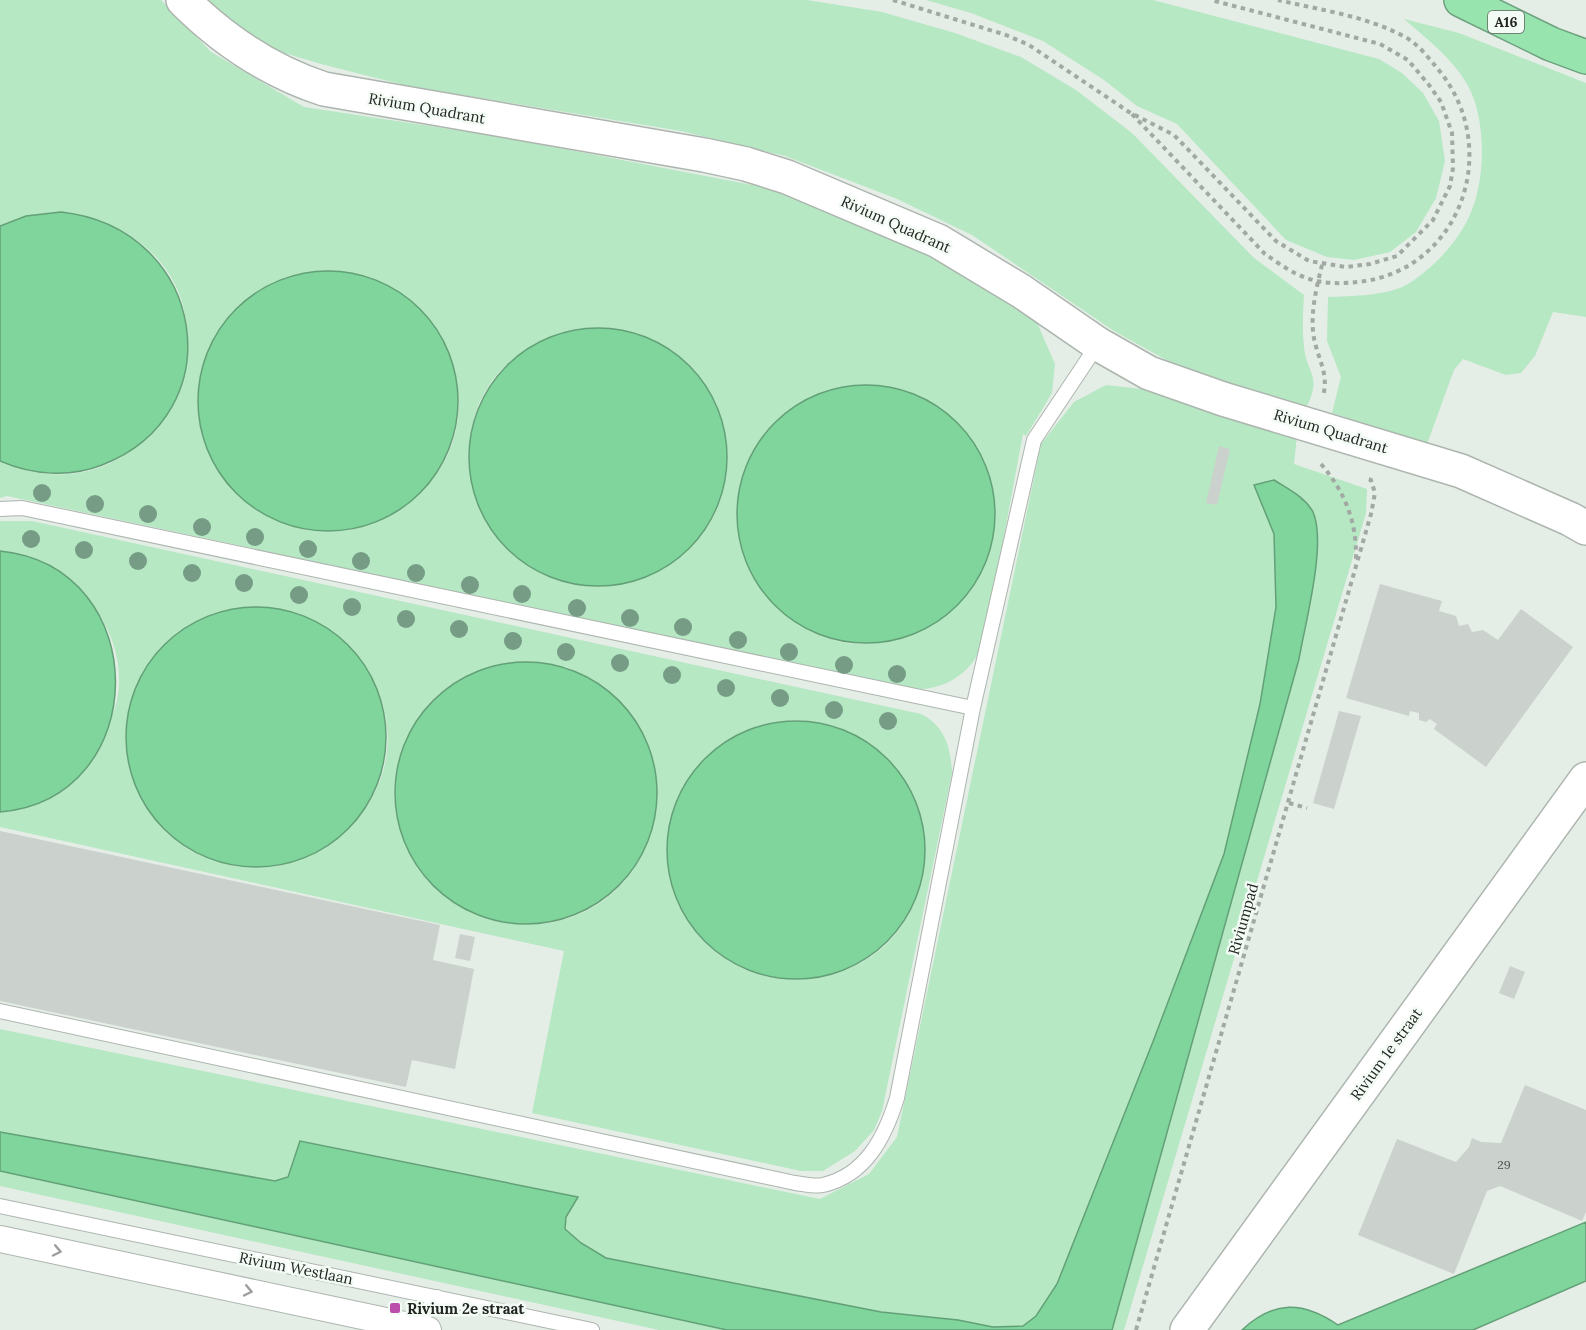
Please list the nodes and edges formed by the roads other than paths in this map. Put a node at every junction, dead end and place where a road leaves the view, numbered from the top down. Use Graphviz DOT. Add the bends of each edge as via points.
graph roads {
  1 [pos="183,0"];
  2 [pos="1461,0"];
  3 [pos="1586,57"];
  4 [pos="1098,344"];
  5 [pos="0,509"];
  6 [pos="1586,528"];
  7 [pos="973,708"];
  8 [pos="1586,779"];
  9 [pos="0,1011"];
  10 [pos="0,1206"];
  11 [pos="0,1239"];
  12 [pos="437,1297"];
  13 [pos="418,1329"];
  14 [pos="592,1330"];
  15 [pos="1187,1330"];
  1 -- 4 [label="street, Rivium Quadrant" via="246,53 273,70 324,89 704,155 787,177 938,241"];
  2 -- 3 [label="highway, A16"];
  4 -- 6 [label="street, Rivium Quadrant" via="1149,373 1185,387 1461,471"];
  4 -- 7 [label="lane" via="1034,440"];
  5 -- 7 [label="lane" via="22,508"];
  7 -- 9 [label="lane" via="906,1063 892,1116 871,1156 853,1172 822,1186 784,1181"];
  8 -- 15 [label="street, Rivium 1e straat"];
  10 -- 12 [label="lane, Rivium Westlaan"];
  11 -- 13 [label="street, one-way"];
  12 -- 13 [label="lane"];
  12 -- 14 [label="lane, Rivium Westlaan"];
}
